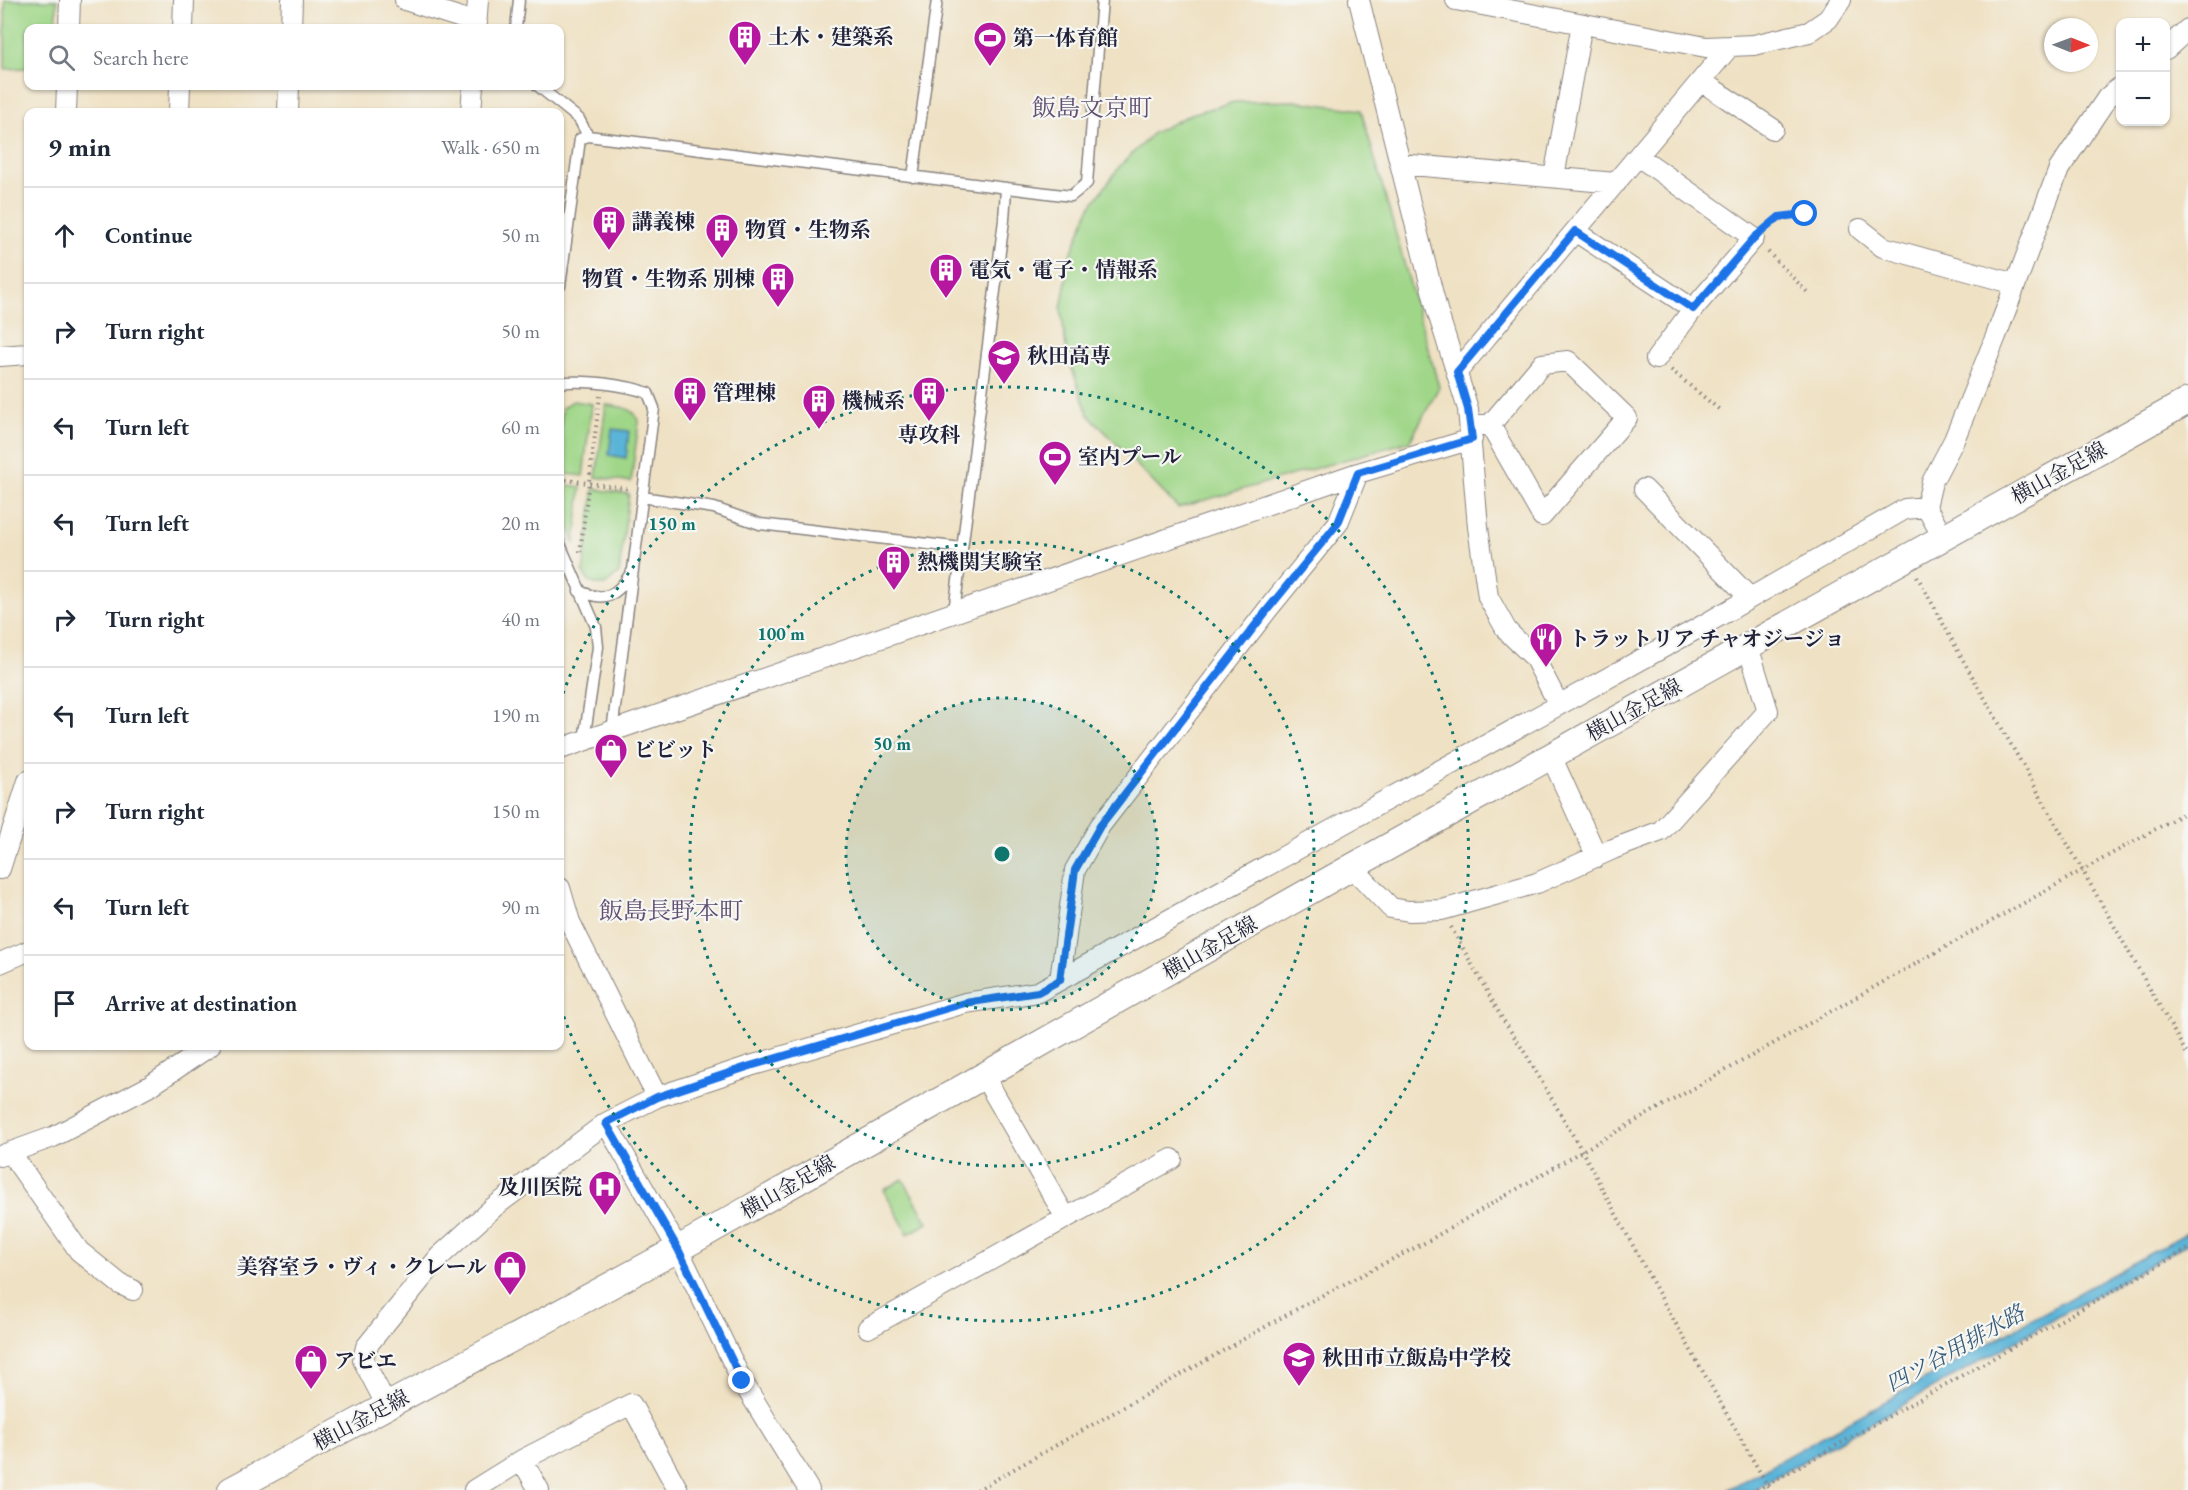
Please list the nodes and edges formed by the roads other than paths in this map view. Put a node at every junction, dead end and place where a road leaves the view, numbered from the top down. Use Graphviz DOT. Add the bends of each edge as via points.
graph roads {
  1 [pos="70,0"];
  2 [pos="184,0"];
  3 [pos="292,0"];
  4 [pos="405,0"];
  5 [pos="478,0"];
  6 [pos="519,0"];
  7 [pos="937,0"];
  8 [pos="1102,0"];
  9 [pos="1359,0"];
  10 [pos="1456,0"];
  11 [pos="1841,0"];
  12 [pos="69,24"];
  13 [pos="183,24"];
  14 [pos="291,24"];
  15 [pos="471,24"];
  16 [pos="477,24"];
  17 [pos="516,24"];
  18 [pos="1582,24"];
  19 [pos="2188,29"];
  20 [pos="2170,45"];
  21 [pos="1730,46"];
  22 [pos="1701,81"];
  23 [pos="67,90"];
  24 [pos="180,90"];
  25 [pos="289,90"];
  26 [pos="473,90"];
  27 [pos="543,90"];
  28 [pos="2116,91"];
  29 [pos="66,108"];
  30 [pos="179,108"];
  31 [pos="288,108"];
  32 [pos="471,108"];
  33 [pos="1773,129"];
  34 [pos="588,136"];
  35 [pos="1638,156"];
  36 [pos="1401,164"];
  37 [pos="913,177"];
  38 [pos="1554,177"];
  39 [pos="1616,183"];
  40 [pos="1006,189"];
  41 [pos="1860,228"];
  42 [pos="1575,231"];
  43 [pos="564,257"];
  44 [pos="2015,284"];
  45 [pos="1693,309"];
  46 [pos="24,354"];
  47 [pos="0,356"];
  48 [pos="1656,359"];
  49 [pos="1457,372"];
  50 [pos="564,382"];
  51 [pos="2188,401"];
  52 [pos="1490,425"];
  53 [pos="1471,432"];
  54 [pos="1358,473"];
  55 [pos="1644,489"];
  56 [pos="643,494"];
  57 [pos="1926,507"];
  58 [pos="1942,537"];
  59 [pos="962,548"];
  60 [pos="564,554"];
  61 [pos="633,571"];
  62 [pos="577,588"];
  63 [pos="1750,598"];
  64 [pos="954,612"];
  65 [pos="1748,646"];
  66 [pos="1559,705"];
  67 [pos="612,731"];
  68 [pos="584,740"];
  69 [pos="564,748"];
  70 [pos="1551,756"];
  71 [pos="24,794"];
  72 [pos="1597,857"];
  73 [pos="1353,867"];
  74 [pos="0,869"];
  75 [pos="564,902"];
  76 [pos="24,953"];
  77 [pos="0,963"];
  78 [pos="1060,980"];
  79 [pos="204,1050"];
  80 [pos="984,1076"];
  81 [pos="657,1097"];
  82 [pos="606,1123"];
  83 [pos="5,1154"];
  84 [pos="1172,1159"];
  85 [pos="1066,1218"];
  86 [pos="678,1249"];
  87 [pos="133,1290"];
  88 [pos="868,1328"];
  89 [pos="387,1406"];
  90 [pos="522,1460"];
  91 [pos="231,1490"];
  92 [pos="474,1490"];
  93 [pos="539,1490"];
  94 [pos="678,1490"];
  95 [pos="809,1490"];
  1 -- 12 [label="street"];
  2 -- 13 [label="street"];
  3 -- 14 [label="street"];
  4 -- 15 [label="street"];
  5 -- 16 [label="street"];
  6 -- 17 [label="lane"];
  7 -- 37 [label="lane"];
  8 -- 40 [label="lane" via="1087,183 1071,195"];
  9 -- 36 [label="street"];
  10 -- 18 [label="street"];
  11 -- 21 [label="street" via="1828,19 1809,32 1754,45"];
  18 -- 21 [label="street" via="1706,48"];
  18 -- 38 [label="street"];
  19 -- 20 [label="street"];
  21 -- 22 [label="street"];
  22 -- 33 [label="street"];
  22 -- 35 [label="street"];
  23 -- 29 [label="street"];
  24 -- 30 [label="street"];
  25 -- 31 [label="street"];
  26 -- 32 [label="street"];
  27 -- 34 [label="lane" via="579,119"];
  28 -- 44 [label="street" via="2107,98 2059,169"];
  34 -- 37 [label="lane"];
  34 -- 43 [label="lane" via="580,140"];
  35 -- 39 [label="street"];
  35 -- 45 [label="street" via="1754,238"];
  36 -- 38 [label="street"];
  36 -- 49 [label="street" via="1437,310"];
  37 -- 40 [label="lane"];
  38 -- 39 [label="street"];
  39 -- 42 [label="street"];
  40 -- 59 [label="lane"];
  41 -- 44 [label="street" via="1883,247"];
  42 -- 45 [label="street"];
  42 -- 49 [label="street"];
  44 -- 57 [label="street" via="1954,440 1932,482"];
  45 -- 48 [label="street"];
  46 -- 47 [label="street"];
  49 -- 53 [label="street"];
  50 -- 56 [label="lane" via="648,393 654,408"];
  51 -- 58 [label="street, 横山金足線"];
  52 -- 52 [label="street" via="1542,516 1627,418 1568,361 1542,364"];
  52 -- 53 [label="street"];
  53 -- 54 [label="street"];
  53 -- 66 [label="street" via="1488,597 1507,631 1534,657"];
  54 -- 64 [label="street"];
  54 -- 78 [label="street" via="1338,523 1100,826 1075,870"];
  55 -- 63 [label="street"];
  56 -- 59 [label="lane" via="714,508 760,524"];
  56 -- 61 [label="lane"];
  57 -- 58 [label="street"];
  57 -- 63 [label="street" via="1905,508"];
  58 -- 65 [label="street, 横山金足線"];
  59 -- 64 [label="lane"];
  60 -- 62 [label="lane"];
  61 -- 62 [label="lane" via="621,588 608,597 595,598"];
  61 -- 67 [label="lane"];
  62 -- 68 [label="lane" via="596,627 598,647"];
  63 -- 66 [label="street"];
  64 -- 67 [label="street"];
  65 -- 70 [label="street, 横山金足線"];
  65 -- 72 [label="street" via="1768,711 1661,831"];
  66 -- 78 [label="street"];
  67 -- 68 [label="street"];
  68 -- 69 [label="street"];
  70 -- 72 [label="street"];
  70 -- 73 [label="street, 横山金足線"];
  71 -- 74 [label="street"];
  72 -- 73 [label="street" via="1537,883 1442,910 1390,908"];
  73 -- 80 [label="street, 横山金足線"];
  75 -- 81 [label="street" via="570,922"];
  76 -- 77 [label="street"];
  78 -- 81 [label="street" via="1038,992 965,1003"];
  79 -- 83 [label="street" via="150,1086 52,1137"];
  80 -- 85 [label="street"];
  80 -- 86 [label="street, 横山金足線"];
  81 -- 82 [label="street"];
  82 -- 86 [label="street"];
  82 -- 89 [label="street" via="494,1207 439,1257 366,1347 363,1360"];
  83 -- 87 [label="street" via="79,1251"];
  84 -- 85 [label="street"];
  85 -- 88 [label="street"];
  86 -- 89 [label="street, 横山金足線"];
  86 -- 95 [label="street" via="742,1381"];
  89 -- 91 [label="street, 横山金足線"];
  90 -- 92 [label="street"];
  90 -- 93 [label="street"];
  90 -- 94 [label="street" via="631,1404"];
}
